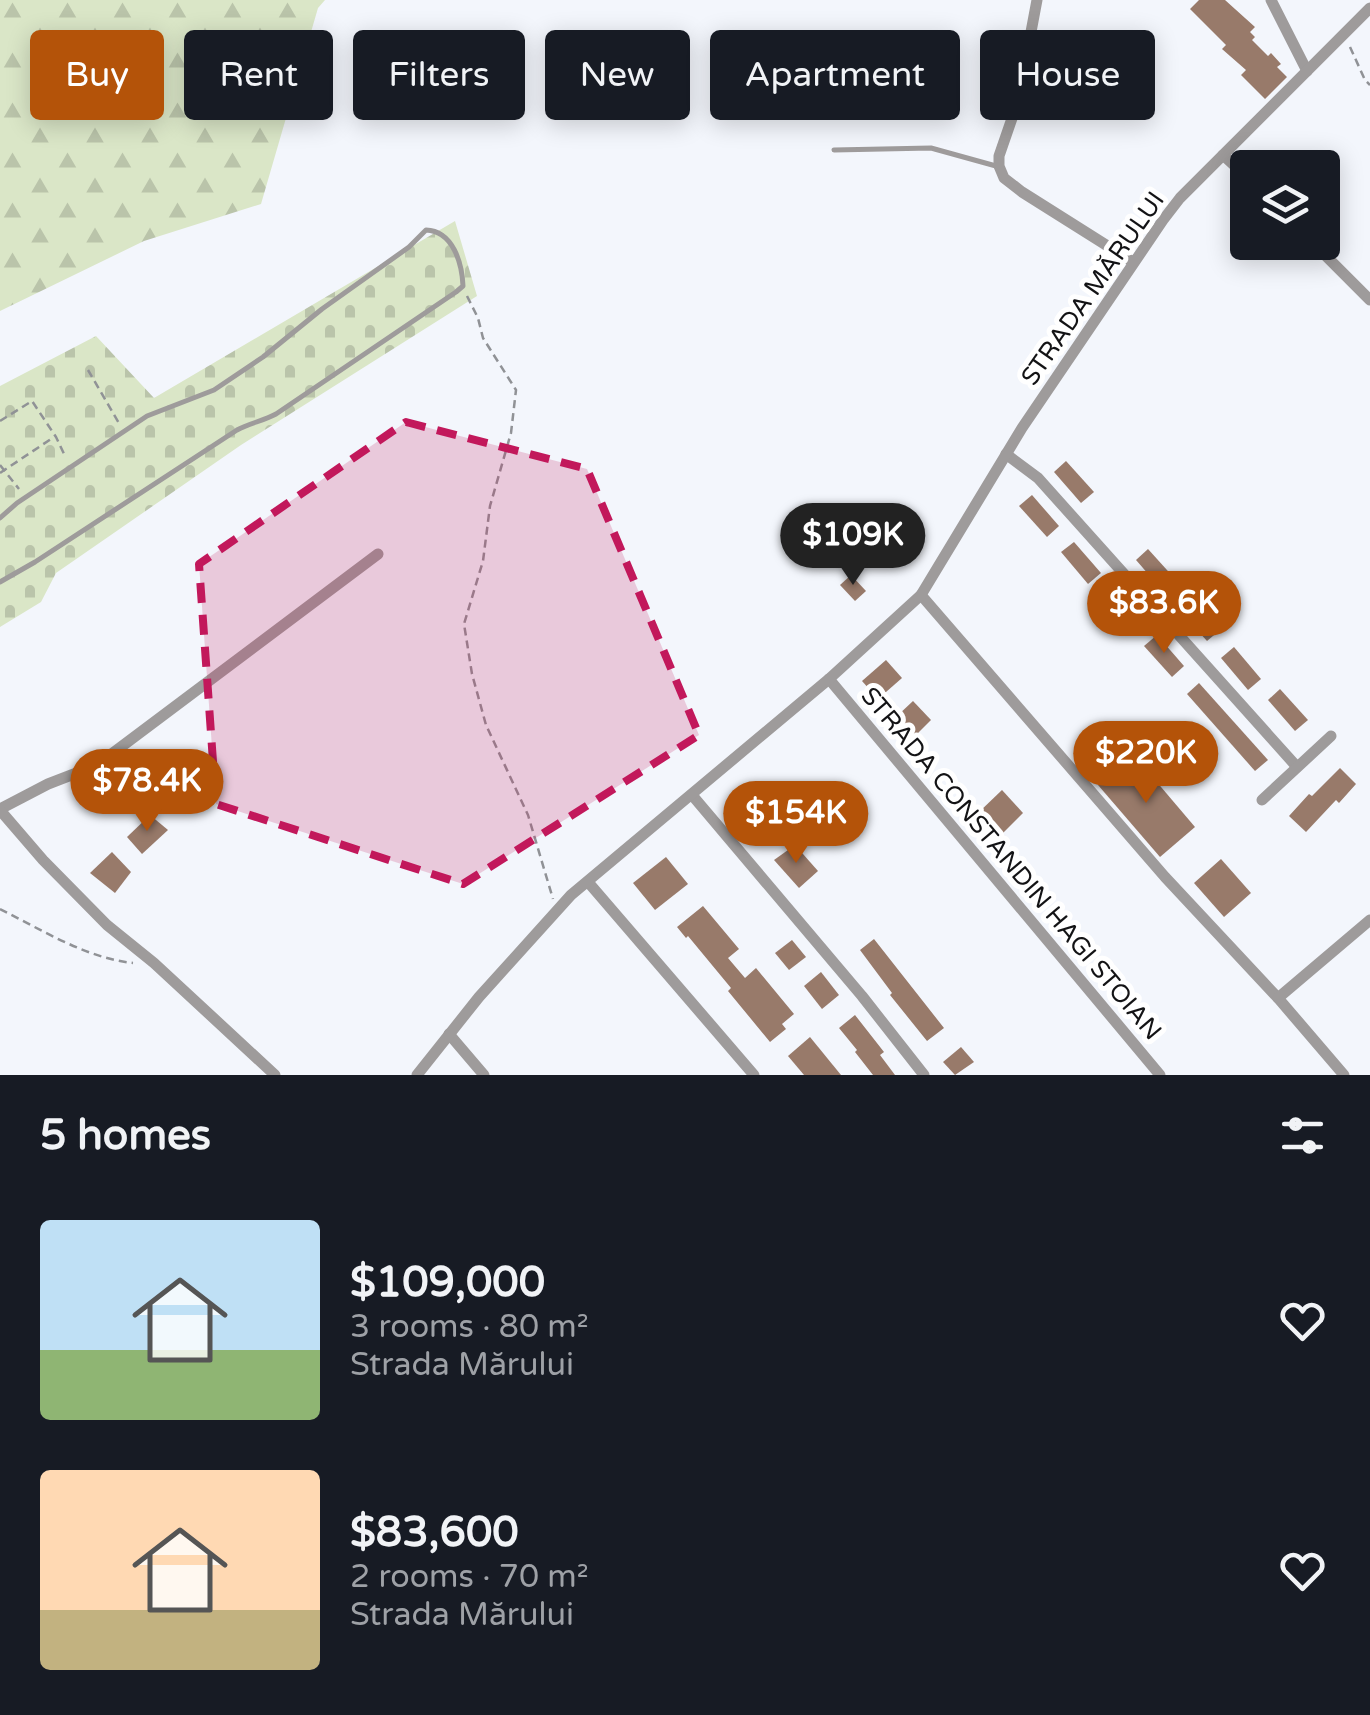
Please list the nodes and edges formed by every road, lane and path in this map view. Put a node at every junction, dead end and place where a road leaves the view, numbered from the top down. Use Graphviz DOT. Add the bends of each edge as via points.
graph roads {
  1 [pos="1037,0"];
  2 [pos="1271,0"];
  3 [pos="1370,8"];
  4 [pos="1339,40"];
  5 [pos="1307,71"];
  6 [pos="1370,85"];
  7 [pos="834,150"];
  8 [pos="1224,155"];
  9 [pos="1230,161"];
  10 [pos="999,166"];
  11 [pos="1330,260"];
  12 [pos="1133,262"];
  13 [pos="463,286"];
  14 [pos="1370,300"];
  15 [pos="88,370"];
  16 [pos="0,422"];
  17 [pos="123,431"];
  18 [pos="56,437"];
  19 [pos="1006,454"];
  20 [pos="0,465"];
  21 [pos="70,466"];
  22 [pos="2,471"];
  23 [pos="26,498"];
  24 [pos="0,518"];
  25 [pos="378,554"];
  26 [pos="0,582"];
  27 [pos="921,595"];
  28 [pos="829,679"];
  29 [pos="1331,736"];
  30 [pos="1297,767"];
  31 [pos="692,795"];
  32 [pos="1262,800"];
  33 [pos="0,809"];
  34 [pos="588,882"];
  35 [pos="0,909"];
  36 [pos="556,910"];
  37 [pos="1370,920"];
  38 [pos="154,963"];
  39 [pos="1278,998"];
  40 [pos="449,1034"];
  41 [pos="275,1075"];
  42 [pos="417,1075"];
  43 [pos="484,1075"];
  44 [pos="754,1075"];
  45 [pos="924,1075"];
  46 [pos="1160,1075"];
  47 [pos="1344,1075"];
  1 -- 10 [label="street"];
  2 -- 5 [label="street"];
  3 -- 4 [label="street, STRADA MĂRULUI"];
  4 -- 5 [label="street, STRADA MĂRULUI"];
  4 -- 6 [label="path" via="1353,49"];
  5 -- 8 [label="street, STRADA MĂRULUI"];
  7 -- 10 [label="lane" via="930,148"];
  8 -- 9 [label="street"];
  8 -- 12 [label="street, STRADA MĂRULUI" via="1180,198"];
  10 -- 12 [label="street" via="1022,192"];
  11 -- 14 [label="street"];
  12 -- 19 [label="street, STRADA MĂRULUI"];
  13 -- 17 [label="lane" via="456,251 444,236 426,230 214,390"];
  13 -- 26 [label="lane" via="276,414 238,430"];
  13 -- 36 [label="path" via="483,338 516,390 464,624 486,725 528,815"];
  15 -- 17 [label="path"];
  16 -- 18 [label="path" via="32,401"];
  17 -- 21 [label="lane"];
  18 -- 21 [label="path"];
  18 -- 22 [label="path"];
  19 -- 27 [label="street, STRADA MĂRULUI"];
  19 -- 30 [label="street" via="1038,478"];
  20 -- 22 [label="path"];
  21 -- 23 [label="lane"];
  22 -- 23 [label="path"];
  23 -- 24 [label="lane"];
  25 -- 33 [label="street" via="97,765"];
  27 -- 28 [label="street, STRADA MĂRULUI"];
  27 -- 39 [label="street"];
  28 -- 31 [label="street, STRADA MĂRULUI"];
  28 -- 46 [label="street, STRADA CONSTANDIN HAGI STOIAN"];
  29 -- 30 [label="street"];
  30 -- 32 [label="street"];
  31 -- 34 [label="street, STRADA MĂRULUI"];
  31 -- 45 [label="street"];
  33 -- 38 [label="street" via="107,925"];
  34 -- 36 [label="street, STRADA MĂRULUI"];
  34 -- 44 [label="street"];
  35 -- 38 [label="path" via="114,961"];
  36 -- 40 [label="street, STRADA MĂRULUI"];
  37 -- 39 [label="street"];
  38 -- 41 [label="street"];
  39 -- 47 [label="street"];
  40 -- 42 [label="street, STRADA MĂRULUI"];
  40 -- 43 [label="street"];
}
